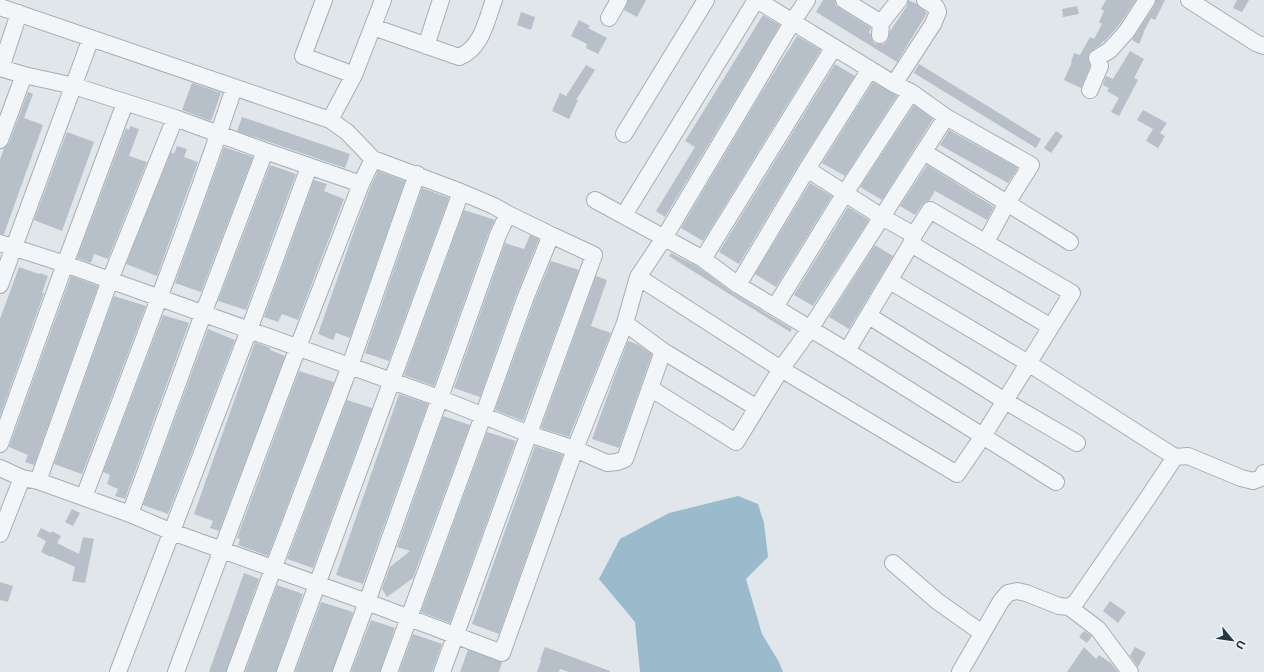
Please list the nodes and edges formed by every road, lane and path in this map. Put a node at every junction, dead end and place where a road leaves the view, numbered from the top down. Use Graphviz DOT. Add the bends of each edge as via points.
graph roads {
  1 [pos="324,0"];
  2 [pos="383,0"];
  3 [pos="441,0"];
  4 [pos="494,0"];
  5 [pos="619,0"];
  6 [pos="706,0"];
  7 [pos="756,0"];
  8 [pos="806,0"];
  9 [pos="844,0"];
  10 [pos="899,0"];
  11 [pos="925,0"];
  12 [pos="1147,0"];
  13 [pos="1189,0"];
  14 [pos="0,7"];
  15 [pos="19,13"];
  16 [pos="609,18"];
  17 [pos="793,21"];
  18 [pos="373,27"];
  19 [pos="91,38"];
  20 [pos="426,46"];
  21 [pos="1264,46"];
  22 [pos="834,47"];
  23 [pos="0,68"];
  24 [pos="870,69"];
  25 [pos="24,75"];
  26 [pos="354,75"];
  27 [pos="894,84"];
  28 [pos="74,86"];
  29 [pos="234,88"];
  30 [pos="1090,90"];
  31 [pos="911,92"];
  32 [pos="125,103"];
  33 [pos="946,117"];
  34 [pos="175,118"];
  35 [pos="330,120"];
  36 [pos="219,134"];
  37 [pos="624,134"];
  38 [pos="0,140"];
  39 [pos="265,151"];
  40 [pos="924,152"];
  41 [pos="372,159"];
  42 [pos="309,167"];
  43 [pos="807,169"];
  44 [pos="417,174"];
  45 [pos="361,184"];
  46 [pos="461,192"];
  47 [pos="845,193"];
  48 [pos="595,200"];
  49 [pos="1007,203"];
  50 [pos="508,214"];
  51 [pos="624,216"];
  52 [pos="882,217"];
  53 [pos="551,235"];
  54 [pos="664,238"];
  55 [pos="912,240"];
  56 [pos="986,242"];
  57 [pos="1070,242"];
  58 [pos="7,246"];
  59 [pos="703,260"];
  60 [pos="65,264"];
  61 [pos="638,277"];
  62 [pos="110,280"];
  63 [pos="890,281"];
  64 [pos="0,285"];
  65 [pos="738,285"];
  66 [pos="159,298"];
  67 [pos="774,307"];
  68 [pos="203,314"];
  69 [pos="869,316"];
  70 [pos="625,323"];
  71 [pos="1051,326"];
  72 [pos="810,329"];
  73 [pos="249,330"];
  74 [pos="298,348"];
  75 [pos="663,350"];
  76 [pos="847,351"];
  77 [pos="1028,363"];
  78 [pos="350,366"];
  79 [pos="781,369"];
  80 [pos="392,381"];
  81 [pos="650,388"];
  82 [pos="439,398"];
  83 [pos="1005,401"];
  84 [pos="757,408"];
  85 [pos="483,416"];
  86 [pos="529,434"];
  87 [pos="983,436"];
  88 [pos="1078,443"];
  89 [pos="0,444"];
  90 [pos="575,448"];
  91 [pos="1175,457"];
  92 [pos="0,468"];
  93 [pos="1264,473"];
  94 [pos="22,478"];
  95 [pos="38,481"];
  96 [pos="1056,482"];
  97 [pos="84,498"];
  98 [pos="130,514"];
  99 [pos="172,532"];
  100 [pos="0,534"];
  101 [pos="221,550"];
  102 [pos="893,563"];
  103 [pos="273,569"];
  104 [pos="318,584"];
  105 [pos="368,602"];
  106 [pos="1069,607"];
  107 [pos="409,617"];
  108 [pos="982,633"];
  109 [pos="456,635"];
  110 [pos="118,672"];
  111 [pos="176,672"];
  112 [pos="235,672"];
  113 [pos="285,672"];
  114 [pos="341,672"];
  115 [pos="389,672"];
  116 [pos="442,672"];
  117 [pos="960,672"];
  118 [pos="1130,672"];
  1 -- 26 [label="street" via="303,56"];
  2 -- 18 [label="street"];
  3 -- 20 [label="street"];
  4 -- 20 [label="street" via="480,37 470,52 459,57"];
  5 -- 16 [label="street"];
  6 -- 37 [label="street"];
  7 -- 17 [label="street"];
  7 -- 51 [label="street"];
  8 -- 17 [label="street"];
  9 -- 10 [label="street" via="880,29"];
  11 -- 27 [label="street" via="936,7 938,12"];
  12 -- 30 [label="street" via="1127,31 1110,50 1097,58 1100,66"];
  13 -- 21 [label="street"];
  14 -- 15 [label="street"];
  15 -- 19 [label="street"];
  15 -- 23 [label="street"];
  17 -- 22 [label="street"];
  17 -- 54 [label="street"];
  18 -- 20 [label="street"];
  18 -- 26 [label="street"];
  19 -- 28 [label="street"];
  19 -- 29 [label="street"];
  22 -- 24 [label="street"];
  22 -- 59 [label="street"];
  23 -- 25 [label="street"];
  24 -- 27 [label="street"];
  24 -- 43 [label="street"];
  25 -- 28 [label="street"];
  25 -- 38 [label="street"];
  26 -- 35 [label="street"];
  27 -- 31 [label="street"];
  28 -- 32 [label="street"];
  28 -- 58 [label="street"];
  29 -- 35 [label="street"];
  29 -- 36 [label="street"];
  31 -- 33 [label="street"];
  31 -- 47 [label="street"];
  32 -- 34 [label="street"];
  32 -- 60 [label="street"];
  33 -- 40 [label="street"];
  33 -- 49 [label="street" via="1031,165"];
  34 -- 36 [label="street"];
  34 -- 62 [label="street"];
  35 -- 41 [label="street" via="347,132"];
  36 -- 39 [label="street"];
  36 -- 66 [label="street"];
  39 -- 42 [label="street"];
  39 -- 68 [label="street"];
  40 -- 49 [label="street"];
  40 -- 52 [label="street"];
  41 -- 44 [label="street"];
  41 -- 45 [label="street"];
  42 -- 45 [label="street"];
  42 -- 73 [label="street"];
  43 -- 47 [label="street"];
  43 -- 65 [label="street"];
  44 -- 46 [label="street"];
  44 -- 78 [label="street"];
  45 -- 74 [label="street"];
  46 -- 50 [label="street"];
  46 -- 80 [label="street"];
  47 -- 52 [label="street"];
  47 -- 67 [label="street"];
  48 -- 51 [label="street"];
  49 -- 56 [label="street"];
  49 -- 57 [label="street"];
  50 -- 53 [label="street"];
  50 -- 82 [label="street"];
  51 -- 54 [label="street"];
  52 -- 55 [label="street"];
  52 -- 72 [label="street"];
  53 -- 85 [label="street" via="524,299"];
  53 -- 86 [label="street" via="594,255"];
  54 -- 59 [label="street"];
  54 -- 61 [label="street"];
  55 -- 56 [label="street" via="930,210"];
  55 -- 63 [label="street"];
  55 -- 71 [label="street"];
  56 -- 71 [label="street" via="1072,293"];
  58 -- 60 [label="street"];
  58 -- 64 [label="street"];
  59 -- 65 [label="street"];
  60 -- 62 [label="street"];
  60 -- 89 [label="street"];
  61 -- 70 [label="street"];
  61 -- 79 [label="street"];
  62 -- 66 [label="street"];
  62 -- 95 [label="street"];
  63 -- 69 [label="street"];
  63 -- 77 [label="street"];
  65 -- 67 [label="street"];
  66 -- 68 [label="street"];
  66 -- 97 [label="street"];
  67 -- 72 [label="street"];
  68 -- 73 [label="street"];
  68 -- 98 [label="street"];
  69 -- 76 [label="street"];
  69 -- 83 [label="street"];
  70 -- 75 [label="street"];
  70 -- 90 [label="street"];
  71 -- 77 [label="street"];
  72 -- 76 [label="street"];
  72 -- 79 [label="street"];
  73 -- 74 [label="street"];
  73 -- 99 [label="street"];
  74 -- 78 [label="street"];
  74 -- 101 [label="street"];
  75 -- 81 [label="street"];
  75 -- 84 [label="street"];
  76 -- 87 [label="street"];
  77 -- 83 [label="street"];
  77 -- 91 [label="street"];
  78 -- 80 [label="street"];
  78 -- 103 [label="street"];
  79 -- 84 [label="street"];
  79 -- 87 [label="street" via="958,474"];
  80 -- 82 [label="street"];
  80 -- 104 [label="street"];
  81 -- 84 [label="street" via="736,442"];
  81 -- 90 [label="street" via="625,459 607,463"];
  82 -- 85 [label="street"];
  82 -- 105 [label="street"];
  83 -- 87 [label="street"];
  83 -- 88 [label="street"];
  85 -- 86 [label="street"];
  85 -- 107 [label="street"];
  86 -- 90 [label="street"];
  86 -- 109 [label="street"];
  87 -- 96 [label="street"];
  90 -- 109 [label="street" via="502,653"];
  91 -- 93 [label="street" via="1188,456 1253,481 1261,478"];
  91 -- 106 [label="street" via="1076,602"];
  92 -- 94 [label="street"];
  94 -- 95 [label="street"];
  94 -- 100 [label="street"];
  95 -- 97 [label="street"];
  97 -- 98 [label="street"];
  98 -- 99 [label="street"];
  99 -- 101 [label="street"];
  99 -- 110 [label="street"];
  101 -- 103 [label="street"];
  101 -- 111 [label="street"];
  102 -- 108 [label="street" via="937,601"];
  103 -- 104 [label="street"];
  103 -- 112 [label="street"];
  104 -- 105 [label="street"];
  104 -- 113 [label="street"];
  105 -- 107 [label="street"];
  105 -- 114 [label="street"];
  106 -- 108 [label="street" via="1058,606 1026,593 1008,593 1000,601"];
  106 -- 118 [label="street" via="1098,629"];
  107 -- 109 [label="street"];
  107 -- 115 [label="street"];
  108 -- 117 [label="street"];
  109 -- 116 [label="street"];
}
